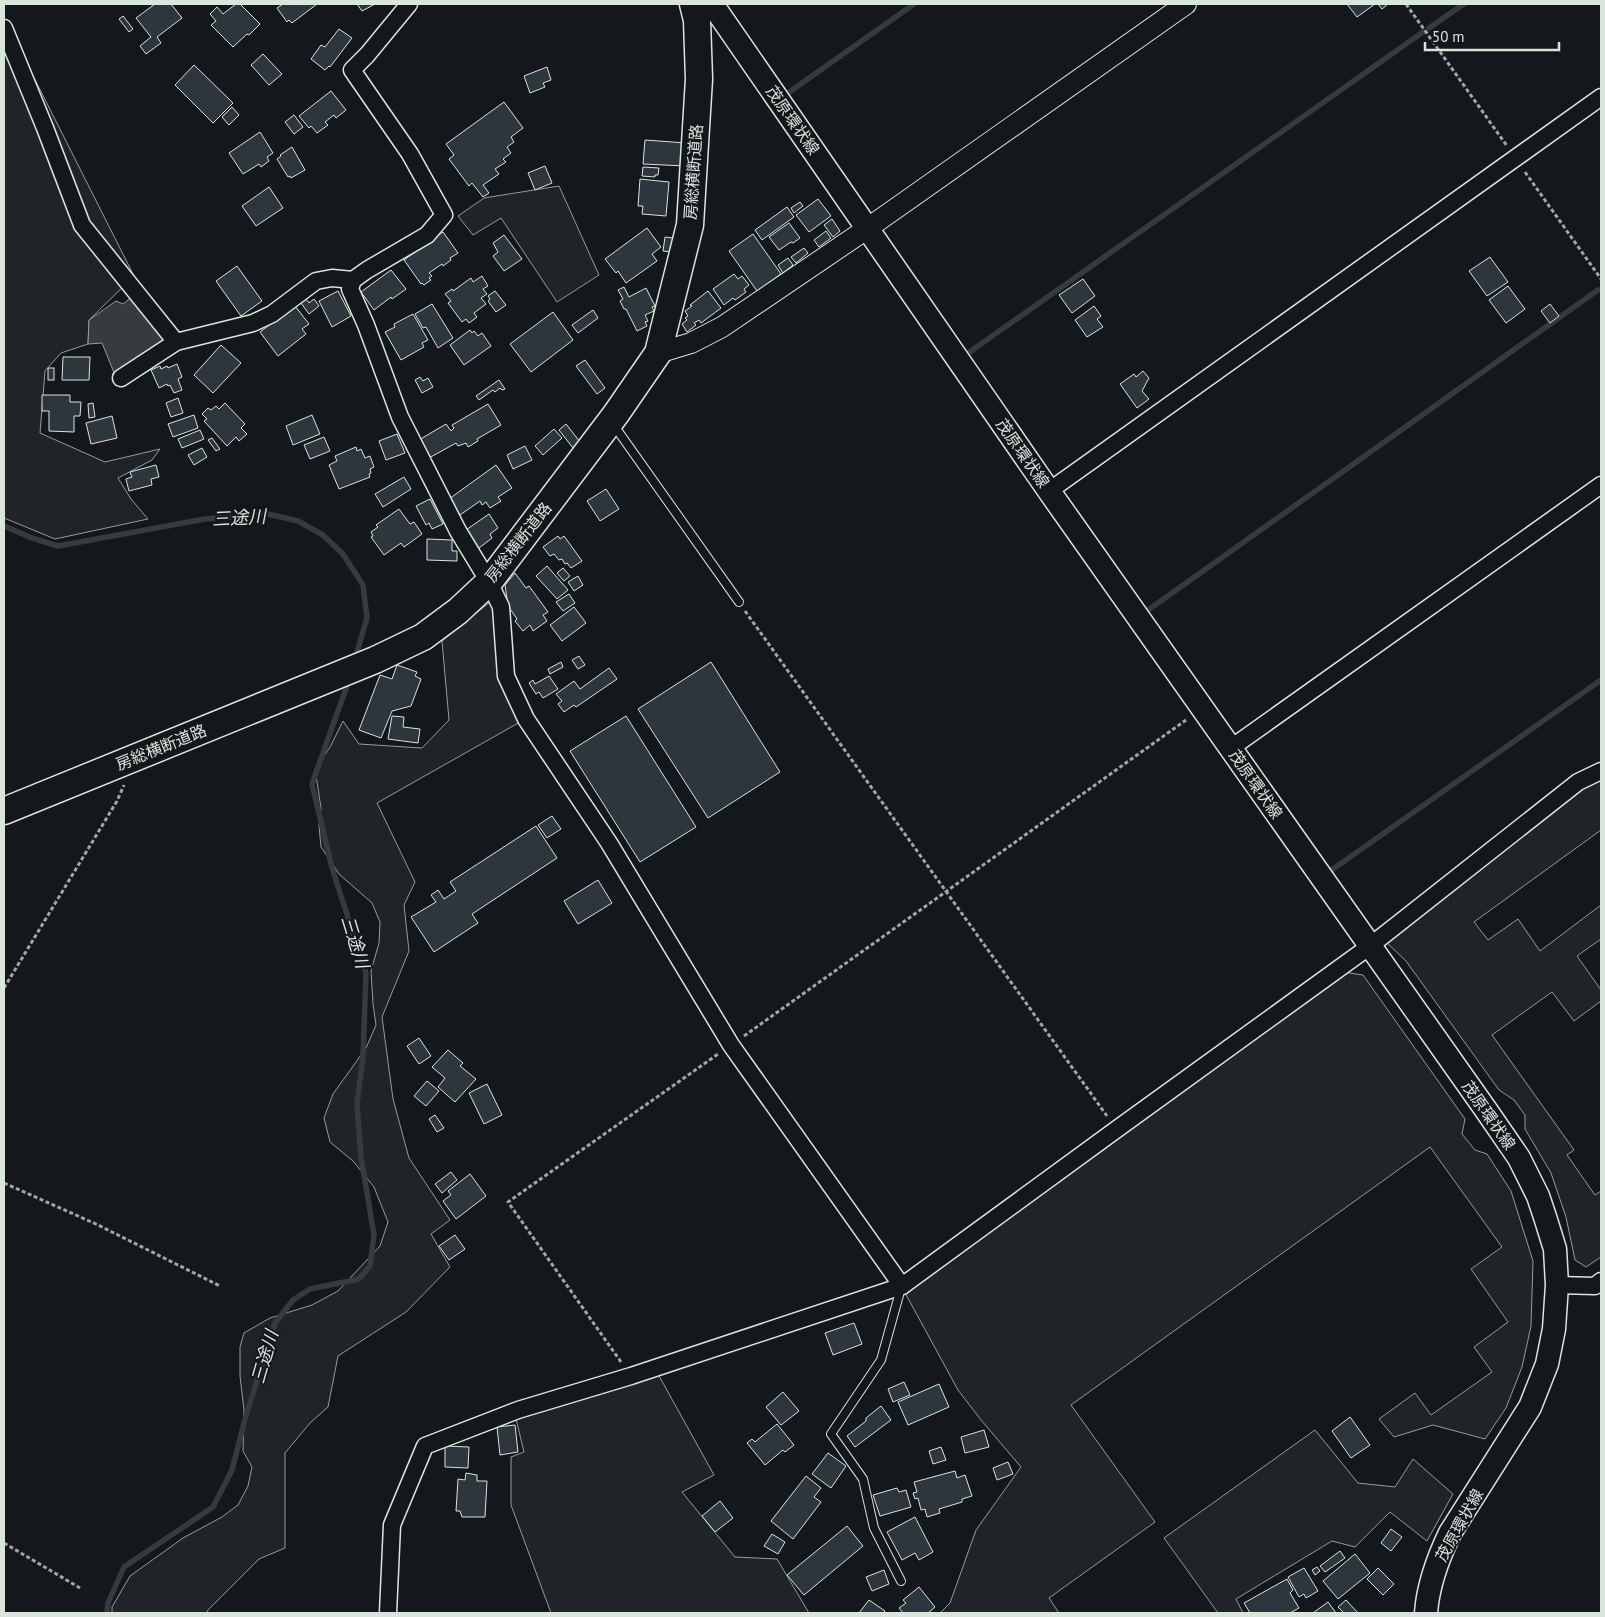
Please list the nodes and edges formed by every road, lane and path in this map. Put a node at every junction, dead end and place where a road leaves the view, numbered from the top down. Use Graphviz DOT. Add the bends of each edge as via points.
graph roads {
  1 [pos="409,4"];
  2 [pos="693,4"];
  3 [pos="712,4"];
  4 [pos="1186,4"];
  5 [pos="1406,4"];
  6 [pos="4,28"];
  7 [pos="1601,97"];
  8 [pos="1515,158"];
  9 [pos="868,228"];
  10 [pos="1601,278"];
  11 [pos="353,280"];
  12 [pos="176,342"];
  13 [pos="658,353"];
  14 [pos="121,378"];
  15 [pos="611,420"];
  16 [pos="1601,485"];
  17 [pos="1049,491"];
  18 [pos="489,582"];
  19 [pos="739,602"];
  20 [pos="1203,708"];
  21 [pos="1231,748"];
  22 [pos="136,757"];
  23 [pos="1601,771"];
  24 [pos="4,811"];
  25 [pos="946,891"];
  26 [pos="1370,946"];
  27 [pos="4,988"];
  28 [pos="731,1044"];
  29 [pos="1117,1129"];
  30 [pos="4,1183"];
  31 [pos="1601,1281"];
  32 [pos="1557,1285"];
  33 [pos="220,1286"];
  34 [pos="902,1286"];
  35 [pos="631,1376"];
  36 [pos="4,1542"];
  37 [pos="901,1581"];
  38 [pos="80,1588"];
  39 [pos="388,1613"];
  40 [pos="1426,1613"];
  1 -- 11 [label="street" via="352,70 410,154 444,215 427,235"];
  2 -- 13 [label="highway, 房総横断道路" via="697,20 699,79 690,225"];
  3 -- 9 [label="main road, 茂原環状線"];
  4 -- 9 [label="street"];
  5 -- 8 [label="path"];
  6 -- 12 [label="street" via="82,225"];
  7 -- 8 [label="street"];
  8 -- 10 [label="path"];
  8 -- 17 [label="street"];
  9 -- 13 [label="street" via="722,326 691,343"];
  9 -- 17 [label="main road, 茂原環状線"];
  11 -- 12 [label="street" via="332,278 316,281 272,314 253,323"];
  11 -- 18 [label="street" via="350,289 400,417 458,530"];
  12 -- 14 [label="street"];
  13 -- 15 [label="highway, 房総横断道路"];
  15 -- 18 [label="highway, 房総横断道路"];
  15 -- 19 [label="lane"];
  16 -- 21 [label="street"];
  17 -- 20 [label="main road, 茂原環状線"];
  18 -- 22 [label="highway, 房総横断道路" via="423,637 375,660"];
  18 -- 28 [label="street" via="501,608 506,676 526,718 609,843"];
  19 -- 25 [label="path"];
  20 -- 21 [label="main road, 茂原環状線"];
  20 -- 25 [label="path"];
  21 -- 26 [label="main road, 茂原環状線"];
  22 -- 24 [label="highway, 房総横断道路"];
  22 -- 27 [label="path" via="117,802"];
  23 -- 26 [label="street" via="1578,782"];
  25 -- 28 [label="path"];
  25 -- 29 [label="path"];
  26 -- 29 [label="street"];
  26 -- 32 [label="main road, 茂原環状線" via="1519,1158 1538,1196 1555,1249"];
  28 -- 34 [label="street"];
  28 -- 35 [label="path" via="508,1202"];
  29 -- 34 [label="street"];
  30 -- 33 [label="path" via="96,1224"];
  31 -- 32 [label="street" via="1595,1286"];
  32 -- 40 [label="main road, 茂原環状線" via="1554,1328 1544,1373 1530,1407 1450,1533 1441,1552"];
  34 -- 35 [label="street"];
  34 -- 37 [label="lane" via="881,1360 831,1434 863,1479 874,1528"];
  35 -- 39 [label="street" via="518,1410 425,1446 392,1525"];
  36 -- 38 [label="path"];
}
